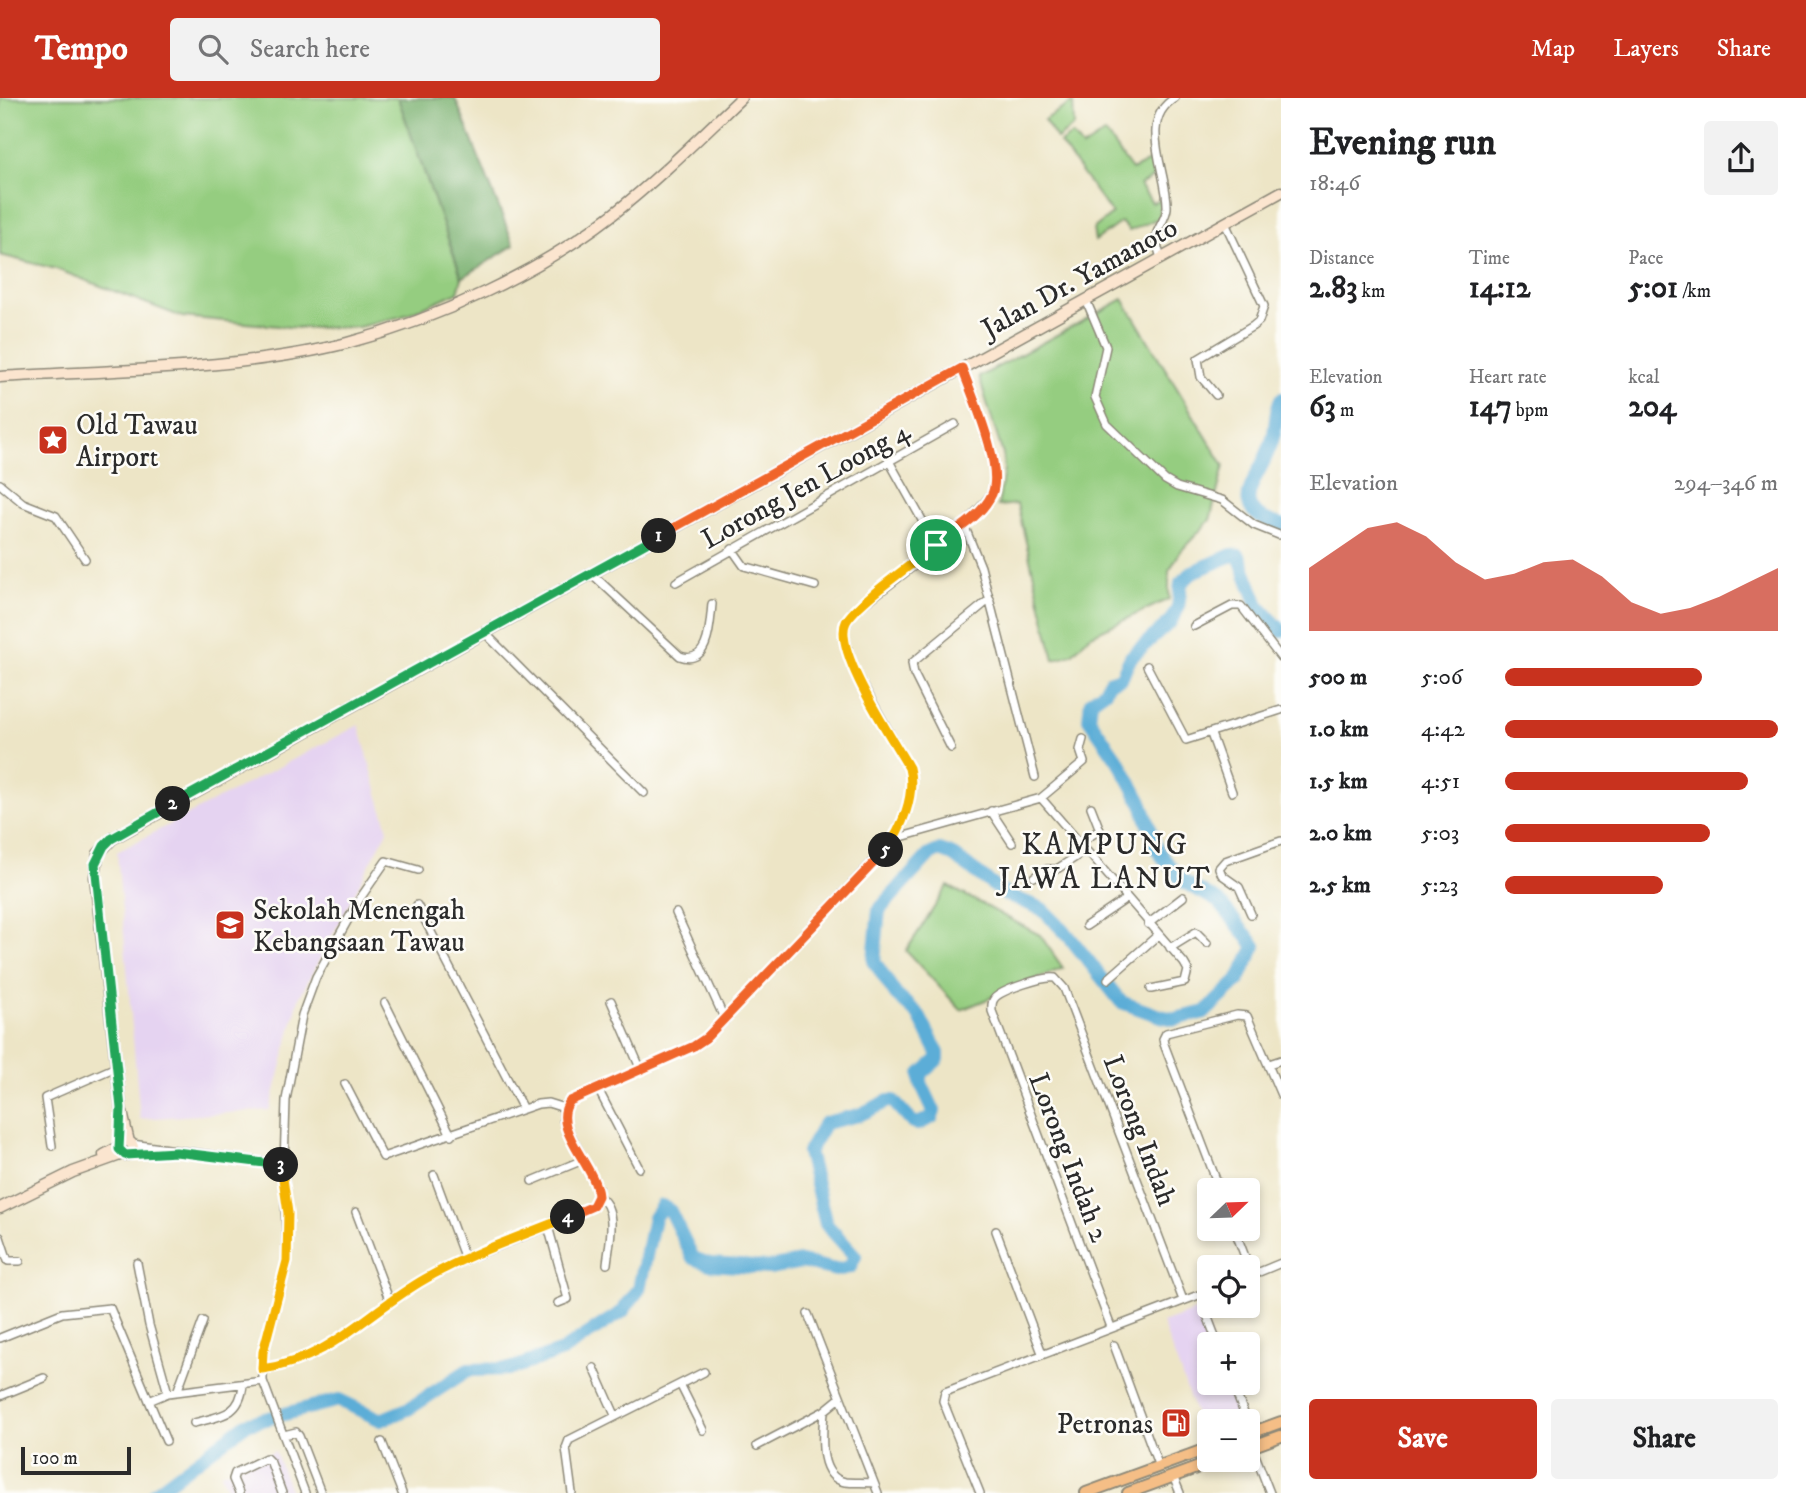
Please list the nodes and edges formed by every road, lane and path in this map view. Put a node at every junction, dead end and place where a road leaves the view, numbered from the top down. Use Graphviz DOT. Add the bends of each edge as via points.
graph roads {
  1 [pos="741,98"];
  2 [pos="1175,98"];
  3 [pos="1281,192"];
  4 [pos="1225,222"];
  5 [pos="1161,258"];
  6 [pos="1086,299"];
  7 [pos="962,368"];
  8 [pos="0,377"];
  9 [pos="1216,395"];
  10 [pos="955,424"];
  11 [pos="889,461"];
  12 [pos="0,484"];
  13 [pos="964,525"];
  14 [pos="1279,535"];
  15 [pos="936,545"];
  16 [pos="732,549"];
  17 [pos="85,559"];
  18 [pos="591,573"];
  19 [pos="676,582"];
  20 [pos="815,586"];
  21 [pos="989,599"];
  22 [pos="712,604"];
  23 [pos="1194,626"];
  24 [pos="484,632"];
  25 [pos="1281,657"];
  26 [pos="1147,666"];
  27 [pos="1281,710"];
  28 [pos="1212,734"];
  29 [pos="1083,739"];
  30 [pos="951,748"];
  31 [pos="1035,777"];
  32 [pos="1232,792"];
  33 [pos="644,793"];
  34 [pos="1041,797"];
  35 [pos="1091,807"];
  36 [pos="991,811"];
  37 [pos="894,839"];
  38 [pos="1281,841"];
  39 [pos="1012,843"];
  40 [pos="1079,843"];
  41 [pos="1085,851"];
  42 [pos="418,870"];
  43 [pos="1034,877"];
  44 [pos="1183,897"];
  45 [pos="1126,899"];
  46 [pos="417,905"];
  47 [pos="676,912"];
  48 [pos="1251,914"];
  49 [pos="1148,924"];
  50 [pos="1086,926"];
  51 [pos="1158,935"];
  52 [pos="1207,943"];
  53 [pos="1170,948"];
  54 [pos="1108,979"];
  55 [pos="1151,989"];
  56 [pos="611,1001"];
  57 [pos="993,1001"];
  58 [pos="386,1003"];
  59 [pos="725,1020"];
  60 [pos="1281,1060"];
  61 [pos="1269,1065"];
  62 [pos="116,1068"];
  63 [pos="641,1070"];
  64 [pos="345,1084"];
  65 [pos="598,1089"];
  66 [pos="1281,1095"];
  67 [pos="564,1108"];
  68 [pos="523,1109"];
  69 [pos="451,1135"];
  70 [pos="52,1146"];
  71 [pos="125,1147"];
  72 [pos="583,1160"];
  73 [pos="284,1165"];
  74 [pos="639,1168"];
  75 [pos="434,1175"];
  76 [pos="1215,1178"];
  77 [pos="532,1181"];
  78 [pos="598,1196"];
  79 [pos="0,1208"];
  80 [pos="356,1212"];
  81 [pos="548,1226"];
  82 [pos="996,1231"];
  83 [pos="0,1237"];
  84 [pos="465,1259"];
  85 [pos="20,1261"];
  86 [pos="137,1263"];
  87 [pos="1281,1263"];
  88 [pos="607,1264"];
  89 [pos="1260,1271"];
  90 [pos="1197,1295"];
  91 [pos="1183,1300"];
  92 [pos="390,1302"];
  93 [pos="558,1303"];
  94 [pos="808,1314"];
  95 [pos="203,1321"];
  96 [pos="1111,1327"];
  97 [pos="0,1338"];
  98 [pos="1114,1345"];
  99 [pos="1042,1353"];
  100 [pos="594,1368"];
  101 [pos="262,1369"];
  102 [pos="704,1372"];
  103 [pos="44,1378"];
  104 [pos="263,1381"];
  105 [pos="680,1384"];
  106 [pos="243,1385"];
  107 [pos="177,1392"];
  108 [pos="168,1394"];
  109 [pos="0,1396"];
  110 [pos="840,1398"];
  111 [pos="149,1401"];
  112 [pos="824,1411"];
  113 [pos="615,1415"];
  114 [pos="1281,1422"];
  115 [pos="194,1423"];
  116 [pos="1260,1426"];
  117 [pos="703,1430"];
  118 [pos="284,1435"];
  119 [pos="1281,1436"];
  120 [pos="166,1441"];
  121 [pos="382,1442"];
  122 [pos="1260,1444"];
  123 [pos="757,1446"];
  124 [pos="1197,1453"];
  125 [pos="1159,1467"];
  126 [pos="1197,1467"];
  127 [pos="1260,1470"];
  128 [pos="1173,1476"];
  129 [pos="874,1483"];
  130 [pos="239,1493"];
  131 [pos="282,1493"];
  132 [pos="305,1493"];
  133 [pos="321,1493"];
  134 [pos="402,1493"];
  135 [pos="572,1493"];
  136 [pos="878,1493"];
  137 [pos="979,1493"];
  138 [pos="1086,1493"];
  139 [pos="1128,1493"];
  140 [pos="1180,1493"];
  141 [pos="1270,1493"];
  1 -- 8 [label="street" via="610,216 565,247 438,313 345,343 278,355"];
  2 -- 5 [label="street" via="1163,108 1157,129 1167,201 1155,239"];
  3 -- 4 [label="street, Jalan Dr. Yamanoto"];
  4 -- 5 [label="street, Jalan Dr. Yamanoto"];
  4 -- 9 [label="street" via="1264,306 1259,321 1198,359 1201,377"];
  5 -- 6 [label="street, Jalan Dr. Yamanoto"];
  6 -- 7 [label="street, Jalan Dr. Yamanoto"];
  6 -- 14 [label="street" via="1106,347 1095,397 1107,424 1165,480 1222,499 1254,526"];
  7 -- 13 [label="street" via="995,478 992,495"];
  7 -- 18 [label="street, Jalan Dr. Yamanoto"];
  10 -- 11 [label="street, Lorong Jen Loong 4"];
  11 -- 15 [label="street"];
  11 -- 16 [label="street, Lorong Jen Loong 4"];
  12 -- 17 [label="street" via="23,503 56,516"];
  13 -- 15 [label="street"];
  13 -- 21 [label="street"];
  15 -- 37 [label="street" via="852,613 843,631 852,665 912,780"];
  16 -- 19 [label="street, Lorong Jen Loong 4"];
  16 -- 20 [label="street" via="744,566"];
  18 -- 22 [label="street" via="686,659 707,644"];
  18 -- 24 [label="street, Jalan Dr. Yamanoto"];
  21 -- 30 [label="street" via="912,663"];
  21 -- 31 [label="street"];
  23 -- 25 [label="street" via="1232,606 1241,606"];
  24 -- 33 [label="street"];
  24 -- 62 [label="street, Jalan Dr. Yamanoto" via="104,846 95,864 95,877"];
  26 -- 28 [label="street" via="1186,740"];
  27 -- 28 [label="street"];
  28 -- 32 [label="street"];
  29 -- 34 [label="street" via="1084,762"];
  34 -- 36 [label="street"];
  34 -- 40 [label="street"];
  35 -- 40 [label="street" via="1100,830"];
  36 -- 37 [label="street"];
  36 -- 39 [label="street"];
  37 -- 59 [label="street"];
  38 -- 48 [label="street" via="1221,864 1220,872 1239,887"];
  40 -- 41 [label="street"];
  41 -- 43 [label="street"];
  41 -- 45 [label="street"];
  42 -- 73 [label="street" via="390,860 383,864 316,977 302,1015 286,1100"];
  44 -- 49 [label="street"];
  45 -- 49 [label="street"];
  45 -- 50 [label="street"];
  46 -- 68 [label="street"];
  47 -- 59 [label="street"];
  49 -- 51 [label="street"];
  51 -- 53 [label="street"];
  51 -- 54 [label="street"];
  52 -- 53 [label="street" via="1196,932"];
  53 -- 55 [label="street" via="1184,963 1188,977 1180,984"];
  56 -- 63 [label="street"];
  57 -- 91 [label="street, Lorong Indah" via="1042,978 1055,978 1064,988"];
  57 -- 96 [label="street, Lorong Indah 2" via="992,1011"];
  58 -- 69 [label="street"];
  59 -- 63 [label="street" via="694,1046"];
  60 -- 61 [label="street"];
  61 -- 66 [label="street"];
  61 -- 76 [label="street" via="1250,1020 1242,1014 1170,1032 1163,1039"];
  62 -- 70 [label="street" via="46,1098"];
  62 -- 71 [label="street, Jalan Dr. Yamanoto"];
  63 -- 65 [label="street"];
  64 -- 69 [label="street" via="380,1156"];
  65 -- 67 [label="street"];
  65 -- 74 [label="street"];
  67 -- 68 [label="street" via="548,1103"];
  67 -- 72 [label="street" via="563,1120"];
  68 -- 69 [label="street"];
  71 -- 73 [label="street"];
  71 -- 79 [label="street"];
  72 -- 77 [label="street"];
  72 -- 78 [label="street"];
  73 -- 101 [label="street" via="287,1261"];
  75 -- 84 [label="street"];
  78 -- 81 [label="street" via="593,1206"];
  78 -- 88 [label="street" via="611,1224"];
  80 -- 92 [label="street"];
  81 -- 84 [label="street"];
  81 -- 93 [label="street" via="568,1299"];
  82 -- 99 [label="street"];
  83 -- 85 [label="street" via="8,1261"];
  84 -- 92 [label="street"];
  86 -- 108 [label="street"];
  87 -- 89 [label="street"];
  90 -- 91 [label="street"];
  91 -- 96 [label="street"];
  92 -- 101 [label="street" via="316,1355"];
  94 -- 110 [label="street"];
  95 -- 107 [label="street"];
  96 -- 99 [label="street"];
  97 -- 111 [label="street" via="62,1313 110,1308"];
  98 -- 125 [label="street"];
  99 -- 137 [label="street" via="950,1389 943,1396"];
  100 -- 113 [label="street"];
  101 -- 104 [label="street"];
  102 -- 105 [label="street"];
  103 -- 109 [label="street"];
  104 -- 106 [label="street"];
  104 -- 118 [label="street"];
  105 -- 113 [label="street"];
  105 -- 117 [label="street"];
  106 -- 107 [label="street"];
  106 -- 115 [label="street" via="237,1407"];
  107 -- 108 [label="street"];
  108 -- 111 [label="street"];
  110 -- 112 [label="street"];
  110 -- 129 [label="street"];
  111 -- 120 [label="street"];
  112 -- 123 [label="street"];
  112 -- 129 [label="street" via="822,1444 833,1476 843,1482"];
  113 -- 135 [label="street" via="567,1443"];
  114 -- 116 [label="main road"];
  118 -- 132 [label="street"];
  118 -- 133 [label="street" via="296,1432 299,1436"];
  119 -- 122 [label="main road"];
  121 -- 134 [label="street"];
  124 -- 125 [label="main road"];
  125 -- 138 [label="main road"];
  126 -- 128 [label="main road"];
  127 -- 141 [label="street"];
  128 -- 139 [label="main road"];
  128 -- 140 [label="street"];
  129 -- 136 [label="street"];
  130 -- 131 [label="street" via="235,1473 266,1458"];
}
